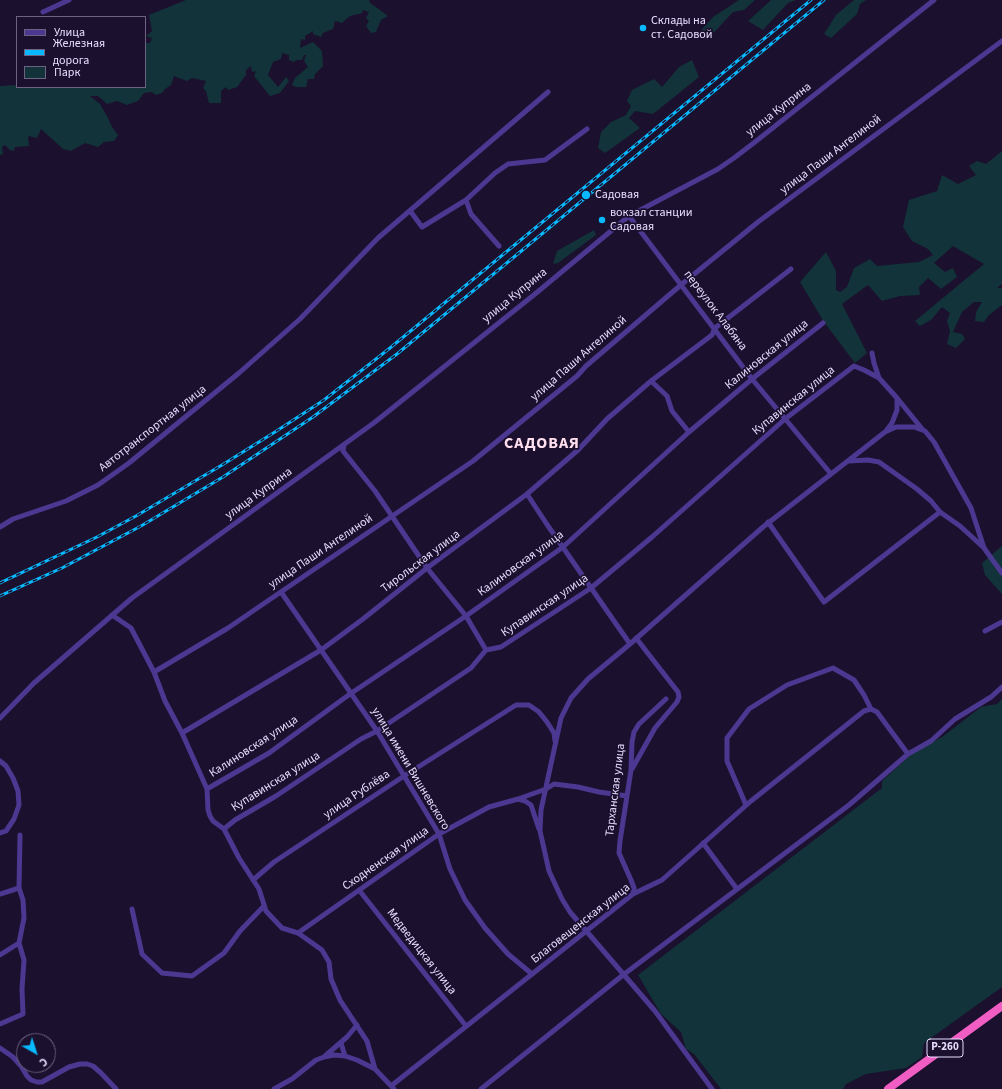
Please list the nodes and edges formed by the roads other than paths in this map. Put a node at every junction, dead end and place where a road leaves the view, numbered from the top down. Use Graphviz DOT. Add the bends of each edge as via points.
graph roads {
  1 [pos="69,0"];
  2 [pos="934,0"];
  3 [pos="43,12"];
  4 [pos="1002,41"];
  5 [pos="548,92"];
  6 [pos="587,129"];
  7 [pos="466,200"];
  8 [pos="411,212"];
  9 [pos="629,216"];
  10 [pos="499,246"];
  11 [pos="791,269"];
  12 [pos="682,284"];
  13 [pos="823,323"];
  14 [pos="715,328"];
  15 [pos="872,353"];
  16 [pos="879,378"];
  17 [pos="752,379"];
  18 [pos="651,381"];
  19 [pos="897,398"];
  20 [pos="785,420"];
  21 [pos="925,431"];
  22 [pos="689,432"];
  23 [pos="885,432"];
  24 [pos="344,445"];
  25 [pos="848,461"];
  26 [pos="831,474"];
  27 [pos="527,494"];
  28 [pos="940,512"];
  29 [pos="392,516"];
  30 [pos="768,522"];
  31 [pos="0,527"];
  32 [pos="563,547"];
  33 [pos="984,548"];
  34 [pos="427,568"];
  35 [pos="1002,573"];
  36 [pos="591,588"];
  37 [pos="281,592"];
  38 [pos="112,614"];
  39 [pos="466,616"];
  40 [pos="1002,622"];
  41 [pos="985,631"];
  42 [pos="636,638"];
  43 [pos="630,644"];
  44 [pos="321,650"];
  45 [pos="486,650"];
  46 [pos="154,672"];
  47 [pos="1002,687"];
  48 [pos="350,694"];
  49 [pos="666,699"];
  50 [pos="871,709"];
  51 [pos="0,718"];
  52 [pos="377,731"];
  53 [pos="182,733"];
  54 [pos="556,744"];
  55 [pos="631,753"];
  56 [pos="908,754"];
  57 [pos="639,755"];
  58 [pos="0,761"];
  59 [pos="631,770"];
  60 [pos="404,776"];
  61 [pos="206,789"];
  62 [pos="546,789"];
  63 [pos="627,796"];
  64 [pos="518,799"];
  65 [pos="746,805"];
  66 [pos="224,828"];
  67 [pos="540,831"];
  68 [pos="0,833"];
  69 [pos="439,834"];
  70 [pos="20,835"];
  71 [pos="703,843"];
  72 [pos="253,880"];
  73 [pos="19,888"];
  74 [pos="737,889"];
  75 [pos="359,890"];
  76 [pos="0,894"];
  77 [pos="633,894"];
  78 [pos="264,906"];
  79 [pos="132,909"];
  80 [pos="586,932"];
  81 [pos="298,933"];
  82 [pos="19,943"];
  83 [pos="0,954"];
  84 [pos="532,974"];
  85 [pos="623,975"];
  86 [pos="1002,1006"];
  87 [pos="0,1024"];
  88 [pos="357,1025"];
  89 [pos="466,1026"];
  90 [pos="341,1043"];
  91 [pos="0,1048"];
  92 [pos="345,1056"];
  93 [pos="324,1057"];
  94 [pos="375,1069"];
  95 [pos="392,1087"];
  96 [pos="116,1089"];
  97 [pos="274,1089"];
  98 [pos="481,1089"];
  99 [pos="712,1089"];
  100 [pos="888,1089"];
  1 -- 3 [label="street"];
  2 -- 9 [label="street, улица Куприна" via="734,158"];
  4 -- 12 [label="street, улица Паши Ангелиной" via="758,222"];
  5 -- 8 [label="street, Автотранспортная улица"];
  6 -- 7 [label="street" via="545,160 508,164"];
  7 -- 8 [label="street" via="422,227"];
  7 -- 10 [label="street" via="471,214"];
  8 -- 31 [label="street, Автотранспортная улица" via="378,238 300,319 239,374 129,463 66,501 24,514"];
  9 -- 12 [label="street, переулок Алабяна"];
  9 -- 24 [label="street, улица Куприна" via="376,422"];
  11 -- 14 [label="street, Тирольская улица"];
  12 -- 14 [label="street, переулок Алабяна"];
  12 -- 29 [label="street, улица Паши Ангелиной" via="577,376 473,461"];
  13 -- 17 [label="street, Калиновская улица"];
  14 -- 17 [label="street, переулок Алабяна"];
  14 -- 18 [label="street, Тирольская улица" via="712,335"];
  15 -- 16 [label="street"];
  16 -- 19 [label="street"];
  16 -- 20 [label="street, Купавинская улица" via="854,366"];
  17 -- 20 [label="street, переулок Алабяна"];
  17 -- 22 [label="street, Калиновская улица"];
  18 -- 22 [label="street" via="667,396 672,410"];
  18 -- 27 [label="street, Тирольская улица"];
  19 -- 21 [label="street"];
  19 -- 23 [label="street" via="897,410"];
  20 -- 26 [label="street, переулок Алабяна"];
  20 -- 36 [label="street, Купавинская улица"];
  21 -- 23 [label="street" via="905,426"];
  21 -- 33 [label="street" via="934,442 971,508"];
  22 -- 32 [label="street, Калиновская улица"];
  23 -- 25 [label="street"];
  24 -- 29 [label="street" via="343,451"];
  24 -- 38 [label="street, улица Куприна"];
  25 -- 26 [label="street"];
  25 -- 28 [label="street" via="879,462 917,489"];
  26 -- 30 [label="street"];
  27 -- 32 [label="street"];
  27 -- 34 [label="street, Тирольская улица"];
  28 -- 30 [label="street" via="824,602"];
  28 -- 33 [label="street"];
  29 -- 34 [label="street"];
  29 -- 37 [label="street, улица Паши Ангелиной"];
  30 -- 42 [label="street"];
  32 -- 36 [label="street"];
  32 -- 39 [label="street, Калиновская улица"];
  33 -- 35 [label="street"];
  34 -- 39 [label="street"];
  34 -- 44 [label="street, Тирольская улица"];
  36 -- 43 [label="street"];
  36 -- 45 [label="street, Купавинская улица" via="501,648"];
  37 -- 44 [label="street, улица имени Вишневского"];
  37 -- 46 [label="street, улица Паши Ангелиной" via="228,628"];
  38 -- 46 [label="street" via="131,628"];
  38 -- 51 [label="street, улица Куприна" via="34,683"];
  39 -- 45 [label="street"];
  39 -- 48 [label="street, Калиновская улица"];
  40 -- 41 [label="street"];
  42 -- 43 [label="street"];
  42 -- 57 [label="street" via="678,692 679,697 655,728"];
  43 -- 54 [label="street" via="588,679 571,698 561,718"];
  44 -- 48 [label="street, улица имени Вишневского"];
  44 -- 53 [label="street, Тирольская улица"];
  45 -- 52 [label="street, Купавинская улица" via="471,668"];
  46 -- 53 [label="street" via="165,701"];
  47 -- 56 [label="street" via="991,697 955,719 931,741"];
  48 -- 52 [label="street, улица имени Вишневского"];
  48 -- 61 [label="street, Калиновская улица" via="268,753"];
  49 -- 55 [label="street, Тарханская улица" via="634,732"];
  50 -- 56 [label="street" via="877,712"];
  50 -- 65 [label="street, Благовещенская улица" via="864,711"];
  50 -- 65 [label="street" via="854,680 833,668 787,685 749,709 727,738 727,761"];
  52 -- 60 [label="street, улица имени Вишневского"];
  52 -- 66 [label="street, Купавинская улица"];
  53 -- 61 [label="street"];
  54 -- 60 [label="street, улица Рублёва" via="554,733 539,712 529,705 516,705"];
  54 -- 62 [label="street"];
  55 -- 57 [label="street"];
  55 -- 59 [label="street, Тарханская улица"];
  56 -- 74 [label="street" via="848,805"];
  57 -- 59 [label="street"];
  58 -- 68 [label="street" via="13,778 18,791 19,805 6,831"];
  59 -- 63 [label="street, Тарханская улица"];
  60 -- 69 [label="street, улица имени Вишневского"];
  60 -- 72 [label="street, улица Рублёва" via="274,862"];
  61 -- 66 [label="street" via="210,816"];
  62 -- 63 [label="street, Сходненская улица" via="554,784"];
  62 -- 64 [label="street, Сходненская улица"];
  62 -- 67 [label="street"];
  63 -- 77 [label="street, Тарханская улица" via="619,853 632,880"];
  64 -- 67 [label="street" via="530,805"];
  64 -- 69 [label="street, Сходненская улица" via="489,807"];
  65 -- 71 [label="street, Благовещенская улица"];
  66 -- 72 [label="street"];
  67 -- 80 [label="street" via="555,884 570,912"];
  69 -- 75 [label="street, Сходненская улица"];
  69 -- 84 [label="street, улица имени Вишневского" via="450,869 465,900 508,954"];
  70 -- 73 [label="street"];
  71 -- 74 [label="street"];
  71 -- 77 [label="street, Благовещенская улица" via="662,880"];
  72 -- 78 [label="street" via="259,889"];
  73 -- 76 [label="street"];
  73 -- 82 [label="street" via="24,918"];
  74 -- 85 [label="street"];
  75 -- 81 [label="street, Сходненская улица"];
  75 -- 89 [label="street, Медведицкая улица"];
  77 -- 80 [label="street, Благовещенская улица"];
  78 -- 79 [label="street" via="240,931 224,953 192,976 162,973 142,954"];
  78 -- 81 [label="street" via="282,928"];
  80 -- 84 [label="street, Благовещенская улица"];
  80 -- 85 [label="street"];
  81 -- 88 [label="street" via="322,950 329,962 331,979 340,1000"];
  82 -- 83 [label="street"];
  82 -- 87 [label="street" via="24,960 23,1014"];
  84 -- 89 [label="street, Благовещенская улица"];
  85 -- 98 [label="street"];
  85 -- 99 [label="street" via="655,1011"];
  86 -- 100 [label="highway, Р-260"];
  88 -- 90 [label="street"];
  88 -- 94 [label="street" via="367,1040"];
  89 -- 95 [label="street, Благовещенская улица"];
  90 -- 92 [label="street"];
  90 -- 93 [label="street"];
  91 -- 96 [label="street" via="14,1057 31,1080 42,1082 69,1067 87,1064 93,1066"];
  92 -- 93 [label="street"];
  92 -- 94 [label="street"];
  93 -- 97 [label="street"];
  94 -- 95 [label="street"];
}
